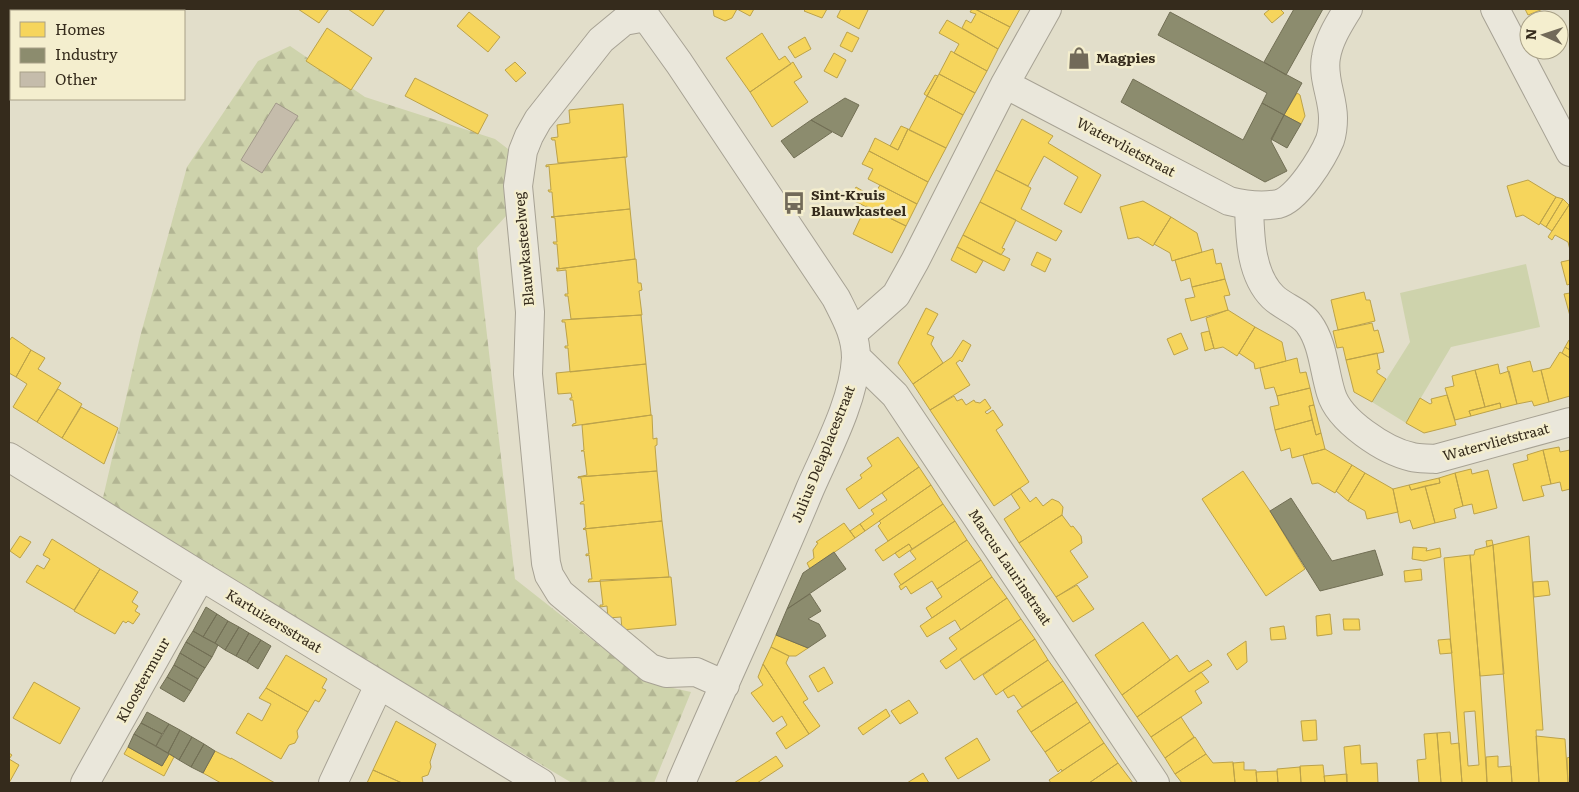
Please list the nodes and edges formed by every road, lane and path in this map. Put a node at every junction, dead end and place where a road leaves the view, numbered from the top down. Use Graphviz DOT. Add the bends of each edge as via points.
graph roads {
  1 [pos="1047,9"];
  2 [pos="1348,9"];
  3 [pos="1496,9"];
  4 [pos="649,13"];
  5 [pos="1005,84"];
  6 [pos="1570,152"];
  7 [pos="1249,206"];
  8 [pos="855,345"];
  9 [pos="1570,422"];
  10 [pos="9,457"];
  11 [pos="201,576"];
  12 [pos="379,685"];
  13 [pos="725,685"];
  14 [pos="85,783"];
  15 [pos="333,783"];
  16 [pos="541,783"];
  17 [pos="681,783"];
  18 [pos="1156,783"];
  1 -- 5 [label="street"];
  2 -- 7 [label="street, Watervlietstraat" via="1333,35 1326,58 1325,74 1333,118 1330,139 1297,191 1280,204"];
  3 -- 6 [label="street"];
  4 -- 8 [label="street, Blauwkasteelweg" via="836,298"];
  4 -- 13 [label="street, Blauwkasteelweg" via="624,21 602,40 538,120 523,151 518,186 530,312 529,390 546,563 560,593 650,668 666,673 696,672"];
  5 -- 7 [label="street, Watervlietstraat" via="1229,201"];
  5 -- 8 [label="street" via="916,262 896,295"];
  7 -- 9 [label="street, Watervlietstraat" via="1250,241 1258,274 1272,296 1309,322 1331,395 1342,413 1361,431 1413,458 1435,459"];
  8 -- 13 [label="street, Julius Delaplacestraat" via="853,383 845,406"];
  8 -- 18 [label="street, Marcus Laurinstraat" via="894,395"];
  10 -- 11 [label="street, Kartuizersstraat"];
  11 -- 12 [label="street, Kartuizersstraat"];
  11 -- 14 [label="street, Kloostermuur"];
  12 -- 15 [label="street"];
  12 -- 16 [label="street, Kartuizersstraat"];
  13 -- 17 [label="street, Julius Delaplacestraat"];
}
